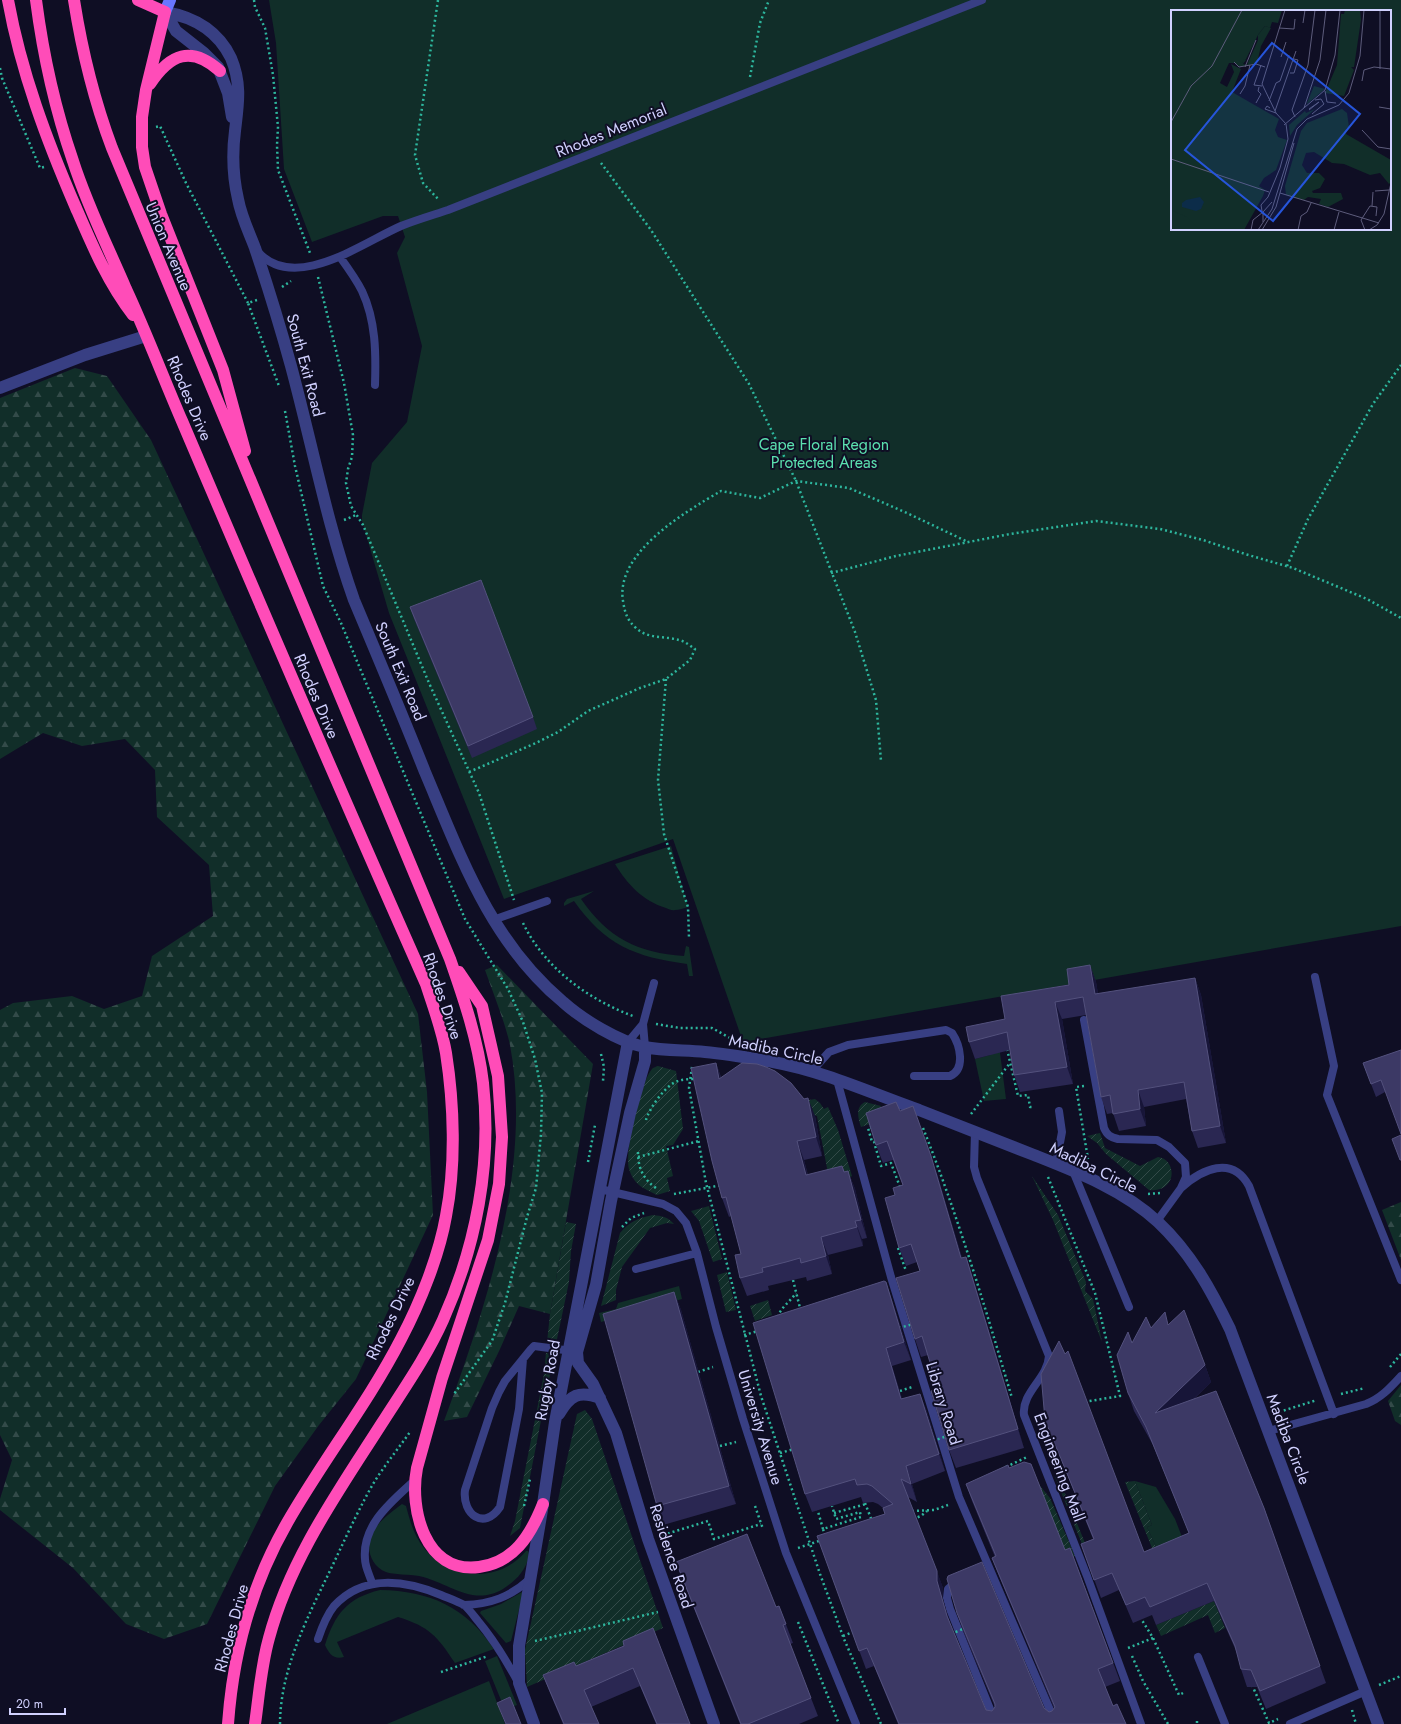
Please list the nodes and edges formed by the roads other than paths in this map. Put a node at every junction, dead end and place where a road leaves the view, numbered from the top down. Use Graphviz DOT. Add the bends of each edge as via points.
graph roads {
  1 [pos="8,0"];
  2 [pos="36,0"];
  3 [pos="74,0"];
  4 [pos="138,0"];
  5 [pos="170,0"];
  6 [pos="982,0"];
  7 [pos="164,6"];
  8 [pos="220,71"];
  9 [pos="146,90"];
  10 [pos="235,132"];
  11 [pos="255,248"];
  12 [pos="340,257"];
  13 [pos="144,332"];
  14 [pos="375,385"];
  15 [pos="0,388"];
  16 [pos="258,496"];
  17 [pos="547,901"];
  18 [pos="493,920"];
  19 [pos="450,959"];
  20 [pos="1314,977"];
  21 [pos="654,983"];
  22 [pos="1084,1020"];
  23 [pos="643,1024"];
  24 [pos="628,1042"];
  25 [pos="645,1047"];
  26 [pos="812,1070"];
  27 [pos="914,1076"];
  28 [pos="837,1080"];
  29 [pos="1059,1111"];
  30 [pos="975,1131"];
  31 [pos="1056,1164"];
  32 [pos="1073,1171"];
  33 [pos="1181,1188"];
  34 [pos="600,1189"];
  35 [pos="613,1191"];
  36 [pos="1157,1221"];
  37 [pos="697,1253"];
  38 [pos="636,1269"];
  39 [pos="1401,1280"];
  40 [pos="1129,1307"];
  41 [pos="572,1351"];
  42 [pos="523,1359"];
  43 [pos="1401,1376"];
  44 [pos="600,1398"];
  45 [pos="1334,1414"];
  46 [pos="555,1422"];
  47 [pos="1269,1432"];
  48 [pos="414,1481"];
  49 [pos="543,1504"];
  50 [pos="968,1575"];
  51 [pos="530,1579"];
  52 [pos="372,1583"];
  53 [pos="464,1605"];
  54 [pos="318,1639"];
  55 [pos="1198,1657"];
  56 [pos="519,1683"];
  57 [pos="1370,1689"];
  58 [pos="228,1724"];
  59 [pos="255,1724"];
  60 [pos="534,1724"];
  61 [pos="714,1724"];
  62 [pos="856,1724"];
  63 [pos="996,1724"];
  64 [pos="1056,1724"];
  65 [pos="1142,1724"];
  66 [pos="1225,1724"];
  67 [pos="1290,1724"];
  68 [pos="1378,1724"];
  1 -- 13 [label="highway" via="15,37 31,91 63,176 95,252 121,300"];
  2 -- 13 [label="highway" via="49,73 73,164"];
  3 -- 16 [label="highway, Union Avenue" via="86,64 101,120"];
  4 -- 7 [label="highway"];
  5 -- 7 [label="main road"];
  6 -- 12 [label="lane, Rhodes Memorial" via="402,226"];
  7 -- 8 [label="street" via="176,31 214,62"];
  7 -- 9 [label="highway"];
  7 -- 10 [label="street" via="198,22 216,36 224,47 235,71 239,92"];
  8 -- 9 [label="highway" via="203,59 184,56 166,64"];
  8 -- 10 [label="street" via="228,93"];
  9 -- 16 [label="highway" via="142,117 145,167 223,370"];
  10 -- 11 [label="street, South Exit Road" via="234,181 238,201"];
  11 -- 12 [label="lane, Rhodes Memorial" via="273,264 294,268"];
  11 -- 18 [label="street, South Exit Road" via="291,366 326,511 354,600 478,893"];
  12 -- 14 [label="lane" via="362,292 371,316 376,353"];
  13 -- 15 [label="street"];
  13 -- 58 [label="highway, Rhodes Drive" via="310,721 426,984 445,1051 451,1094 453,1132 446,1216 419,1302 401,1340 372,1389 286,1524 263,1573 237,1654"];
  16 -- 19 [label="highway, Rhodes Drive"];
  17 -- 18 [label="lane"];
  18 -- 24 [label="street, South Exit Road" via="514,952 566,1005 595,1025"];
  19 -- 48 [label="highway" via="482,1006 491,1042 501,1103 499,1184 488,1240 442,1378"];
  19 -- 59 [label="highway, Rhodes Drive" via="467,1008 483,1082 485,1150 473,1236 442,1321 414,1371 321,1519 294,1571 268,1639"];
  20 -- 39 [label="lane" via="1334,1066 1327,1095"];
  21 -- 23 [label="lane"];
  22 -- 33 [label="lane" via="1107,1133 1118,1139 1150,1139 1164,1143 1185,1163 1186,1177"];
  23 -- 24 [label="lane"];
  23 -- 25 [label="lane"];
  24 -- 25 [label="street, Madiba Circle"];
  24 -- 34 [label="street, Rugby Road"];
  25 -- 26 [label="street, Madiba Circle" via="708,1052"];
  25 -- 35 [label="street, Rugby Road" via="645,1061 630,1113"];
  26 -- 27 [label="lane" via="829,1052 848,1045 946,1030 952,1033 960,1057 960,1066 954,1074"];
  26 -- 28 [label="street, Madiba Circle"];
  28 -- 30 [label="street, Madiba Circle"];
  28 -- 64 [label="lane, Library Road" via="891,1277 959,1497 984,1566"];
  29 -- 31 [label="lane" via="1062,1132"];
  30 -- 31 [label="street, Madiba Circle"];
  30 -- 65 [label="lane, Engineering Mall" via="974,1168 977,1178 1049,1356 1047,1367 1027,1399 1024,1415"];
  31 -- 32 [label="street, Madiba Circle"];
  32 -- 36 [label="street, Madiba Circle" via="1114,1191"];
  32 -- 40 [label="lane"];
  33 -- 36 [label="lane"];
  33 -- 45 [label="lane" via="1199,1174 1212,1169 1224,1167 1236,1170 1244,1177"];
  34 -- 35 [label="lane, University Avenue"];
  34 -- 41 [label="street, Rugby Road"];
  35 -- 37 [label="lane, University Avenue" via="663,1204 676,1211 686,1223"];
  35 -- 41 [label="street, Rugby Road" via="596,1285"];
  36 -- 47 [label="street, Madiba Circle" via="1200,1271 1216,1300"];
  37 -- 38 [label="lane"];
  37 -- 62 [label="lane, University Avenue" via="716,1326 786,1553"];
  41 -- 42 [label="lane" via="534,1346"];
  41 -- 44 [label="street, Rugby Road"];
  41 -- 46 [label="street, Rugby Road"];
  42 -- 42 [label="lane" via="496,1397 465,1490 466,1505 476,1517 482,1519 495,1515 500,1507 520,1403"];
  43 -- 45 [label="lane" via="1376,1400"];
  44 -- 46 [label="street" via="589,1394 574,1396 568,1400"];
  44 -- 61 [label="street, Residence Road" via="616,1433 648,1539"];
  45 -- 47 [label="lane"];
  46 -- 49 [label="street, Rugby Road"];
  47 -- 57 [label="street, Madiba Circle"];
  48 -- 49 [label="highway" via="414,1501 418,1518 432,1548 446,1561 464,1567 487,1566 508,1556 527,1537"];
  48 -- 52 [label="lane" via="381,1513 367,1536 364,1561"];
  49 -- 51 [label="street, Rugby Road"];
  50 -- 63 [label="lane" via="948,1589 947,1598 955,1625"];
  51 -- 53 [label="lane" via="518,1589 494,1601"];
  51 -- 56 [label="street, Rugby Road" via="519,1646"];
  52 -- 53 [label="lane" via="410,1584"];
  52 -- 54 [label="lane" via="358,1588 334,1606 326,1616"];
  53 -- 56 [label="lane" via="495,1642"];
  55 -- 66 [label="lane"];
  56 -- 60 [label="street, Rugby Road"];
  57 -- 67 [label="lane"];
  57 -- 68 [label="street, Madiba Circle"];
}
